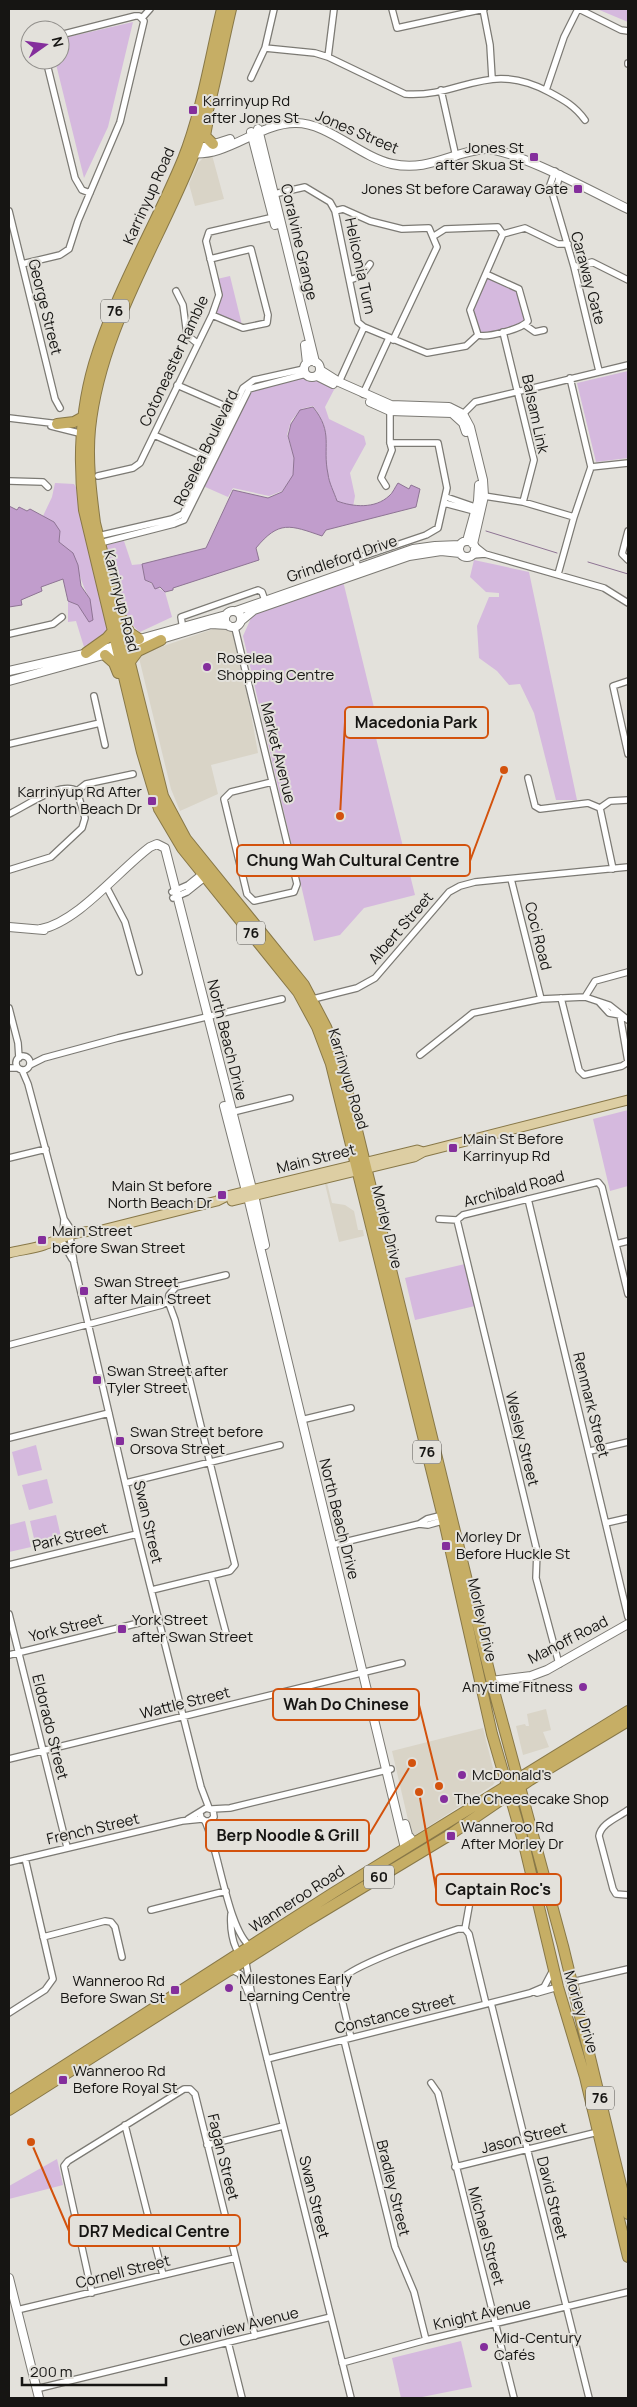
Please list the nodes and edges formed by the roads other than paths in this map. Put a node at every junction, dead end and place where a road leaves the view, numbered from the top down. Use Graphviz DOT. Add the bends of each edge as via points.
graph roads {
  1 [pos="150,9"];
  2 [pos="222,9"];
  3 [pos="231,9"];
  4 [pos="274,9"];
  5 [pos="334,9"];
  6 [pos="392,9"];
  7 [pos="484,9"];
  8 [pos="579,9"];
  9 [pos="462,11"];
  10 [pos="142,18"];
  11 [pos="628,31"];
  12 [pos="70,33"];
  13 [pos="265,48"];
  14 [pos="328,57"];
  15 [pos="49,70"];
  16 [pos="251,78"];
  17 [pos="492,78"];
  18 [pos="441,90"];
  19 [pos="546,90"];
  20 [pos="207,109"];
  21 [pos="585,120"];
  22 [pos="255,132"];
  23 [pos="213,144"];
  24 [pos="190,150"];
  25 [pos="457,154"];
  26 [pos="557,173"];
  27 [pos="90,193"];
  28 [pos="274,194"];
  29 [pos="628,205"];
  30 [pos="628,209"];
  31 [pos="9,211"];
  32 [pos="335,211"];
  33 [pos="274,217"];
  34 [pos="503,234"];
  35 [pos="434,236"];
  36 [pos="568,244"];
  37 [pos="152,247"];
  38 [pos="210,259"];
  39 [pos="22,264"];
  40 [pos="370,264"];
  41 [pos="574,267"];
  42 [pos="133,270"];
  43 [pos="486,274"];
  44 [pos="350,280"];
  45 [pos="628,280"];
  46 [pos="176,291"];
  47 [pos="212,315"];
  48 [pos="525,325"];
  49 [pos="364,327"];
  50 [pos="544,330"];
  51 [pos="503,332"];
  52 [pos="478,335"];
  53 [pos="391,339"];
  54 [pos="198,344"];
  55 [pos="628,365"];
  56 [pos="308,367"];
  57 [pos="599,371"];
  58 [pos="318,373"];
  59 [pos="570,378"];
  60 [pos="339,382"];
  61 [pos="177,385"];
  62 [pos="518,392"];
  63 [pos="363,394"];
  64 [pos="60,408"];
  65 [pos="232,409"];
  66 [pos="390,411"];
  67 [pos="462,414"];
  68 [pos="9,418"];
  69 [pos="45,424"];
  70 [pos="57,424"];
  71 [pos="85,429"];
  72 [pos="154,435"];
  73 [pos="390,443"];
  74 [pos="209,459"];
  75 [pos="628,463"];
  76 [pos="592,467"];
  77 [pos="98,476"];
  78 [pos="9,481"];
  79 [pos="386,486"];
  80 [pos="48,487"];
  81 [pos="484,496"];
  82 [pos="445,500"];
  83 [pos="523,502"];
  84 [pos="475,509"];
  85 [pos="574,517"];
  86 [pos="628,531"];
  87 [pos="99,540"];
  88 [pos="467,546"];
  89 [pos="485,554"];
  90 [pos="473,555"];
  91 [pos="628,560"];
  92 [pos="359,571"];
  93 [pos="558,574"];
  94 [pos="113,596"];
  95 [pos="266,603"];
  96 [pos="628,603"];
  97 [pos="236,612"];
  98 [pos="226,615"];
  99 [pos="62,618"];
  100 [pos="242,620"];
  101 [pos="211,622"];
  102 [pos="232,626"];
  103 [pos="113,631"];
  104 [pos="183,631"];
  105 [pos="9,634"];
  106 [pos="139,639"];
  107 [pos="160,640"];
  108 [pos="121,647"];
  109 [pos="86,653"];
  110 [pos="105,654"];
  111 [pos="55,660"];
  112 [pos="129,663"];
  113 [pos="25,667"];
  114 [pos="57,669"];
  115 [pos="9,671"];
  116 [pos="28,676"];
  117 [pos="9,681"];
  118 [pos="628,681"];
  119 [pos="128,694"];
  120 [pos="94,696"];
  121 [pos="100,723"];
  122 [pos="9,744"];
  123 [pos="105,745"];
  124 [pos="628,754"];
  125 [pos="133,774"];
  126 [pos="528,778"];
  127 [pos="272,782"];
  128 [pos="77,791"];
  129 [pos="628,800"];
  130 [pos="600,808"];
  131 [pos="9,814"];
  132 [pos="628,867"];
  133 [pos="9,870"];
  134 [pos="613,870"];
  135 [pos="207,872"];
  136 [pos="511,878"];
  137 [pos="106,886"];
  138 [pos="175,894"];
  139 [pos="9,927"];
  140 [pos="139,972"];
  141 [pos="628,972"];
  142 [pos="586,997"];
  143 [pos="561,998"];
  144 [pos="282,999"];
  145 [pos="541,999"];
  146 [pos="313,1000"];
  147 [pos="9,1008"];
  148 [pos="620,1015"];
  149 [pos="205,1018"];
  150 [pos="628,1020"];
  151 [pos="420,1055"];
  152 [pos="23,1063"];
  153 [pos="9,1066"];
  154 [pos="290,1098"];
  155 [pos="628,1100"];
  156 [pos="229,1113"];
  157 [pos="46,1149"];
  158 [pos="9,1158"];
  159 [pos="362,1166"];
  160 [pos="250,1193"];
  161 [pos="528,1199"];
  162 [pos="64,1219"];
  163 [pos="439,1219"];
  164 [pos="457,1220"];
  165 [pos="68,1238"];
  166 [pos="628,1241"];
  167 [pos="616,1244"];
  168 [pos="9,1253"];
  169 [pos="226,1276"];
  170 [pos="628,1294"];
  171 [pos="168,1301"];
  172 [pos="88,1325"];
  173 [pos="9,1345"];
  174 [pos="351,1408"];
  175 [pos="108,1413"];
  176 [pos="303,1419"];
  177 [pos="9,1438"];
  178 [pos="628,1442"];
  179 [pos="280,1445"];
  180 [pos="590,1451"];
  181 [pos="210,1461"];
  182 [pos="126,1483"];
  183 [pos="447,1517"];
  184 [pos="628,1518"];
  185 [pos="606,1523"];
  186 [pos="137,1534"];
  187 [pos="334,1545"];
  188 [pos="9,1565"];
  189 [pos="211,1576"];
  190 [pos="152,1590"];
  191 [pos="9,1614"];
  192 [pos="628,1617"];
  193 [pos="159,1618"];
  194 [pos="628,1624"];
  195 [pos="226,1633"];
  196 [pos="18,1652"];
  197 [pos="9,1655"];
  198 [pos="402,1663"];
  199 [pos="559,1664"];
  200 [pos="365,1672"];
  201 [pos="492,1684"];
  202 [pos="496,1700"];
  203 [pos="628,1711"];
  204 [pos="183,1716"];
  205 [pos="628,1721"];
  206 [pos="492,1734"];
  207 [pos="43,1751"];
  208 [pos="9,1759"];
  209 [pos="389,1770"];
  210 [pos="520,1782"];
  211 [pos="508,1790"];
  212 [pos="628,1810"];
  213 [pos="207,1815"];
  214 [pos="410,1846"];
  215 [pos="67,1847"];
  216 [pos="25,1858"];
  217 [pos="9,1862"];
  218 [pos="226,1891"];
  219 [pos="628,1896"];
  220 [pos="470,1901"];
  221 [pos="151,1910"];
  222 [pos="232,1912"];
  223 [pos="465,1929"];
  224 [pos="43,1936"];
  225 [pos="253,1950"];
  226 [pos="564,1951"];
  227 [pos="122,1956"];
  228 [pos="242,1958"];
  229 [pos="628,1969"];
  230 [pos="553,1970"];
  231 [pos="226,1972"];
  232 [pos="572,1982"];
  233 [pos="558,1987"];
  234 [pos="530,1993"];
  235 [pos="253,2002"];
  236 [pos="489,2003"];
  237 [pos="9,2012"];
  238 [pos="568,2021"];
  239 [pos="347,2039"];
  240 [pos="267,2059"];
  241 [pos="431,2083"];
  242 [pos="9,2100"];
  243 [pos="9,2110"];
  244 [pos="125,2125"];
  245 [pos="283,2126"];
  246 [pos="598,2132"];
  247 [pos="207,2145"];
  248 [pos="527,2150"];
  249 [pos="455,2168"];
  250 [pos="626,2211"];
  251 [pos="628,2257"];
  252 [pos="235,2258"];
  253 [pos="163,2275"];
  254 [pos="9,2278"];
  255 [pos="628,2292"];
  256 [pos="92,2293"];
  257 [pos="566,2307"];
  258 [pos="17,2310"];
  259 [pos="331,2317"];
  260 [pos="496,2324"];
  261 [pos="255,2336"];
  262 [pos="426,2340"];
  263 [pos="228,2342"];
  264 [pos="342,2363"];
  265 [pos="36,2389"];
  266 [pos="39,2398"];
  267 [pos="242,2398"];
  268 [pos="351,2398"];
  269 [pos="514,2398"];
  270 [pos="588,2398"];
  1 -- 10 [label="street"];
  2 -- 24 [label="highway, Karrinyup Road / 76"];
  3 -- 20 [label="highway, Karrinyup Road / 76"];
  4 -- 13 [label="street"];
  5 -- 14 [label="street"];
  6 -- 9 [label="street" via="398,28"];
  7 -- 9 [label="street"];
  7 -- 17 [label="street"];
  8 -- 11 [label="street"];
  8 -- 19 [label="street" via="564,37"];
  10 -- 12 [label="street" via="135,16"];
  10 -- 27 [label="street" via="120,122"];
  13 -- 14 [label="street"];
  13 -- 16 [label="street"];
  14 -- 18 [label="street" via="405,94"];
  15 -- 27 [label="street" via="76,178 79,186"];
  17 -- 18 [label="street"];
  17 -- 19 [label="street" via="520,80"];
  18 -- 25 [label="street"];
  19 -- 21 [label="street" via="575,106"];
  20 -- 23 [label="highway" via="205,136"];
  20 -- 24 [label="highway, Karrinyup Road / 76"];
  22 -- 23 [label="street, Jones Street"];
  22 -- 24 [label="street, Jones Street" via="211,151"];
  22 -- 25 [label="street, Jones Street" via="282,120 308,121 379,155 400,161 429,160"];
  22 -- 28 [label="street, Coralvine Grange"];
  22 -- 33 [label="street, Coralvine Grange"];
  23 -- 24 [label="street, Jones Street"];
  24 -- 37 [label="highway, Karrinyup Road / 76"];
  24 -- 42 [label="highway, Karrinyup Road / 76"];
  25 -- 26 [label="street, Jones Street" via="477,146 498,146"];
  26 -- 29 [label="street, Jones Street"];
  26 -- 30 [label="street, Jones Street"];
  26 -- 36 [label="street, Caraway Gate" via="556,188 552,192"];
  27 -- 39 [label="street" via="69,249 60,255"];
  28 -- 32 [label="street" via="305,187 330,202"];
  28 -- 56 [label="street, Coralvine Grange"];
  31 -- 39 [label="street, George Street"];
  32 -- 35 [label="street" via="343,209 370,221 402,229 429,228"];
  32 -- 44 [label="street, Heliconia Turn"];
  33 -- 38 [label="street, Cotoneaster Ramble" via="210,232 206,241"];
  33 -- 56 [label="street, Coralvine Grange"];
  34 -- 35 [label="street" via="498,226 445,229"];
  34 -- 36 [label="street" via="525,228 558,244"];
  34 -- 43 [label="street"];
  35 -- 53 [label="street" via="437,248"];
  36 -- 41 [label="street, Caraway Gate"];
  37 -- 42 [label="highway" via="138,270"];
  37 -- 71 [label="highway, Karrinyup Road / 76" via="105,358"];
  38 -- 47 [label="street, Cotoneaster Ramble" via="219,295"];
  38 -- 47 [label="street" via="251,249 268,323 242,328"];
  39 -- 64 [label="street, George Street" via="55,399"];
  40 -- 44 [label="street" via="361,276"];
  41 -- 45 [label="street" via="592,262"];
  41 -- 57 [label="street, Caraway Gate"];
  42 -- 71 [label="highway, Karrinyup Road / 76" via="94,364"];
  43 -- 48 [label="street" via="518,289 528,321"];
  43 -- 52 [label="street" via="470,310"];
  44 -- 49 [label="street, Heliconia Turn" via="358,322"];
  46 -- 54 [label="street" via="183,305 187,335"];
  47 -- 54 [label="street, Cotoneaster Ramble"];
  48 -- 50 [label="street" via="534,332"];
  48 -- 51 [label="street"];
  49 -- 53 [label="street, Heliconia Turn"];
  49 -- 60 [label="street"];
  51 -- 52 [label="street"];
  51 -- 62 [label="street, Balsam Link"];
  52 -- 53 [label="street, Heliconia Turn" via="466,346 427,353"];
  53 -- 63 [label="street"];
  54 -- 61 [label="street, Cotoneaster Ramble"];
  55 -- 57 [label="street"];
  56 -- 58 [label="street, Coralvine Grange"];
  56 -- 58 [label="street" via="311,377"];
  56 -- 65 [label="street, Roselea Boulevard" via="249,383 240,392"];
  56 -- 87 [label="street, Roselea Boulevard" via="249,389 184,520"];
  57 -- 59 [label="street"];
  58 -- 60 [label="street"];
  58 -- 66 [label="street"];
  59 -- 62 [label="street"];
  59 -- 76 [label="street"];
  60 -- 63 [label="street"];
  61 -- 65 [label="street"];
  61 -- 72 [label="street, Cotoneaster Ramble"];
  62 -- 67 [label="street" via="475,402"];
  62 -- 83 [label="street, Balsam Link" via="534,460"];
  63 -- 67 [label="street" via="390,405 449,407"];
  65 -- 74 [label="street, Roselea Boulevard"];
  66 -- 73 [label="street"];
  66 -- 84 [label="street" via="447,412 460,420 466,430 478,480"];
  67 -- 81 [label="street" via="470,427"];
  68 -- 69 [label="street"];
  69 -- 70 [label="street"];
  69 -- 71 [label="street" via="56,429"];
  70 -- 71 [label="highway" via="74,422"];
  71 -- 87 [label="highway, Karrinyup Road / 76"];
  71 -- 103 [label="highway, Karrinyup Road / 76" via="81,484 84,510"];
  72 -- 74 [label="street"];
  72 -- 77 [label="street, Cotoneaster Ramble" via="140,463 133,468"];
  73 -- 79 [label="street" via="392,450 381,478"];
  73 -- 82 [label="street" via="438,443 448,488"];
  74 -- 87 [label="street, Roselea Boulevard" via="180,516"];
  75 -- 76 [label="street"];
  76 -- 85 [label="street"];
  78 -- 80 [label="street" via="43,482"];
  81 -- 83 [label="street"];
  81 -- 88 [label="street"];
  82 -- 84 [label="street"];
  82 -- 92 [label="street" via="438,528 355,559"];
  83 -- 85 [label="street"];
  84 -- 88 [label="street"];
  85 -- 93 [label="street"];
  86 -- 91 [label="street" via="622,554"];
  87 -- 94 [label="highway, Karrinyup Road / 76"];
  88 -- 89 [label="street, Grindleford Drive"];
  88 -- 90 [label="street"];
  88 -- 90 [label="street, Grindleford Drive" via="466,558"];
  88 -- 92 [label="street, Grindleford Drive" via="424,546"];
  89 -- 90 [label="street, Grindleford Drive"];
  89 -- 93 [label="street, Grindleford Drive"];
  92 -- 95 [label="street, Grindleford Drive"];
  93 -- 96 [label="street, Grindleford Drive" via="604,588"];
  94 -- 106 [label="highway" via="126,627"];
  94 -- 108 [label="highway, Karrinyup Road / 76"];
  95 -- 97 [label="street, Grindleford Drive"];
  95 -- 100 [label="street, Grindleford Drive"];
  95 -- 104 [label="street" via="261,590 258,590 181,618"];
  97 -- 98 [label="street"];
  97 -- 100 [label="street"];
  98 -- 101 [label="street"];
  98 -- 102 [label="street" via="225,621"];
  99 -- 105 [label="street" via="53,624"];
  100 -- 102 [label="street"];
  101 -- 102 [label="street"];
  101 -- 104 [label="street"];
  102 -- 127 [label="street, Market Avenue"];
  103 -- 108 [label="highway, Karrinyup Road / 76"];
  103 -- 109 [label="highway"];
  104 -- 106 [label="street"];
  104 -- 107 [label="street"];
  106 -- 108 [label="street"];
  107 -- 108 [label="street"];
  107 -- 112 [label="highway" via="138,650"];
  108 -- 109 [label="street"];
  108 -- 110 [label="street"];
  108 -- 112 [label="highway, Karrinyup Road / 76"];
  108 -- 119 [label="highway, Karrinyup Road / 76"];
  109 -- 111 [label="street"];
  110 -- 114 [label="street"];
  110 -- 119 [label="highway" via="114,663"];
  111 -- 113 [label="street"];
  111 -- 114 [label="street"];
  112 -- 135 [label="highway, Karrinyup Road / 76" via="163,796"];
  113 -- 115 [label="street"];
  113 -- 116 [label="street"];
  114 -- 116 [label="street"];
  116 -- 117 [label="street"];
  118 -- 124 [label="street" via="613,686"];
  119 -- 135 [label="highway, Karrinyup Road / 76" via="159,808 182,848"];
  120 -- 121 [label="street"];
  121 -- 122 [label="street"];
  121 -- 123 [label="street"];
  125 -- 128 [label="street" via="86,784"];
  126 -- 130 [label="street" via="535,806 540,809 588,803"];
  127 -- 127 [label="street, Market Avenue" via="230,792 224,799 247,894 254,901 294,892 297,884"];
  128 -- 131 [label="street" via="72,788 45,794"];
  128 -- 133 [label="street" via="85,818 82,828 51,857"];
  129 -- 130 [label="street" via="610,801"];
  130 -- 134 [label="street"];
  132 -- 134 [label="street, Albert Street"];
  134 -- 136 [label="street, Albert Street"];
  135 -- 138 [label="street" via="187,892"];
  135 -- 146 [label="highway, Karrinyup Road / 76" via="294,971"];
  135 -- 159 [label="highway, Karrinyup Road / 76" via="288,978 313,1019 333,1069"];
  136 -- 145 [label="street, Coci Road"];
  136 -- 146 [label="street, Albert Street" via="473,882 449,892 375,978 357,988"];
  137 -- 138 [label="street, North Beach Drive" via="157,844 163,846"];
  137 -- 139 [label="street" via="55,926 40,929"];
  137 -- 140 [label="street" via="125,922"];
  138 -- 149 [label="street, North Beach Drive"];
  141 -- 142 [label="street" via="595,981"];
  142 -- 143 [label="street"];
  142 -- 148 [label="street" via="600,1002 609,1013"];
  143 -- 145 [label="street"];
  143 -- 148 [label="street" via="579,1070 584,1075 628,1062"];
  144 -- 149 [label="street"];
  145 -- 151 [label="street" via="473,1014"];
  146 -- 159 [label="highway, Karrinyup Road / 76" via="336,1052"];
  147 -- 152 [label="street, Swan Street"];
  148 -- 150 [label="street"];
  149 -- 152 [label="street"];
  149 -- 156 [label="street, North Beach Drive"];
  152 -- 153 [label="street"];
  152 -- 157 [label="street, Swan Street"];
  154 -- 156 [label="street"];
  155 -- 159 [label="main road, Main Street"];
  156 -- 160 [label="street, North Beach Drive"];
  157 -- 158 [label="street"];
  157 -- 162 [label="street, Swan Street"];
  159 -- 160 [label="main road, Main Street"];
  159 -- 183 [label="highway, Morley Drive / 76"];
  160 -- 165 [label="main road, Main Street" via="228,1202 217,1201 94,1232 90,1236"];
  160 -- 176 [label="street, North Beach Drive"];
  161 -- 164 [label="street, Archibald Road" via="463,1215"];
  161 -- 167 [label="street, Archibald Road" via="598,1182"];
  161 -- 180 [label="street, Renmark Street"];
  162 -- 165 [label="street, Swan Street"];
  162 -- 165 [label="street, Swan Street"];
  163 -- 164 [label="street, Archibald Road"];
  164 -- 199 [label="street, Wesley Street" via="537,1551 536,1578"];
  165 -- 168 [label="main road, Main Street"];
  165 -- 172 [label="street, Swan Street"];
  166 -- 167 [label="street"];
  167 -- 170 [label="street"];
  169 -- 171 [label="street" via="176,1287"];
  171 -- 172 [label="street"];
  171 -- 181 [label="street"];
  172 -- 173 [label="street"];
  172 -- 175 [label="street, Swan Street"];
  174 -- 176 [label="street"];
  175 -- 177 [label="street"];
  175 -- 182 [label="street, Swan Street"];
  176 -- 187 [label="street, North Beach Drive"];
  178 -- 180 [label="street"];
  179 -- 181 [label="street"];
  180 -- 185 [label="street, Renmark Street"];
  181 -- 182 [label="street"];
  181 -- 189 [label="street" via="235,1565 230,1571"];
  182 -- 186 [label="street, Swan Street"];
  183 -- 187 [label="street" via="428,1525 419,1524"];
  183 -- 201 [label="highway, Morley Drive / 76"];
  183 -- 206 [label="highway, Morley Drive / 76"];
  184 -- 185 [label="street"];
  185 -- 192 [label="street, Renmark Street"];
  186 -- 188 [label="street, Park Street"];
  186 -- 190 [label="street, Swan Street"];
  187 -- 200 [label="street, North Beach Drive"];
  189 -- 190 [label="street"];
  189 -- 195 [label="street"];
  190 -- 193 [label="street, Swan Street"];
  191 -- 196 [label="street, Eldorado Street"];
  193 -- 196 [label="street, York Street"];
  193 -- 204 [label="street, Swan Street"];
  194 -- 199 [label="street, Manoff Road"];
  196 -- 197 [label="street, York Street"];
  196 -- 207 [label="street, Eldorado Street"];
  198 -- 200 [label="street, Wattle Street"];
  199 -- 201 [label="street, Manoff Road" via="531,1676"];
  200 -- 204 [label="street, Wattle Street"];
  200 -- 209 [label="street, North Beach Drive"];
  201 -- 202 [label="highway, Morley Drive / 76"];
  202 -- 206 [label="highway" via="500,1724 498,1731"];
  202 -- 210 [label="highway, Morley Drive / 76"];
  203 -- 210 [label="highway, Wanneroo Road / 60"];
  204 -- 207 [label="street, Wattle Street"];
  204 -- 213 [label="street, Swan Street"];
  205 -- 210 [label="highway, Wanneroo Road / 60"];
  206 -- 211 [label="highway, Morley Drive / 76"];
  207 -- 208 [label="street, Wattle Street"];
  207 -- 215 [label="street, Eldorado Street"];
  209 -- 213 [label="street, French Street"];
  209 -- 214 [label="street, North Beach Drive"];
  210 -- 211 [label="highway, Wanneroo Road / 60"];
  210 -- 226 [label="highway, Morley Drive / 76"];
  211 -- 214 [label="highway, Wanneroo Road / 60"];
  211 -- 225 [label="highway, Wanneroo Road / 60"];
  211 -- 230 [label="highway, Morley Drive / 76"];
  212 -- 219 [label="street" via="600,1830 610,1880 616,1894"];
  213 -- 215 [label="street, French Street"];
  213 -- 218 [label="street, Swan Street"];
  214 -- 225 [label="highway, Wanneroo Road / 60"];
  215 -- 216 [label="street, French Street"];
  216 -- 217 [label="street, French Street"];
  216 -- 224 [label="street"];
  218 -- 221 [label="street"];
  218 -- 222 [label="street, Swan Street"];
  220 -- 223 [label="street"];
  222 -- 225 [label="street, Swan Street" via="243,1941"];
  222 -- 228 [label="street, Swan Street" via="231,1922"];
  223 -- 236 [label="street, David Street"];
  223 -- 239 [label="street, Bradley Street" via="411,1946 340,1979"];
  224 -- 227 [label="street" via="111,1922"];
  224 -- 237 [label="street" via="53,1979 45,1990"];
  225 -- 228 [label="highway, Wanneroo Road / 60"];
  226 -- 232 [label="highway, Morley Drive / 76"];
  226 -- 233 [label="highway" via="565,1978"];
  228 -- 231 [label="highway, Wanneroo Road / 60"];
  228 -- 235 [label="street, Swan Street"];
  228 -- 242 [label="highway, Wanneroo Road / 60" via="229,1961"];
  229 -- 232 [label="street"];
  230 -- 233 [label="highway, Morley Drive / 76"];
  230 -- 234 [label="street, Constance Street" via="546,1985"];
  231 -- 235 [label="street, Swan Street" via="240,1974"];
  231 -- 243 [label="highway, Wanneroo Road / 60"];
  232 -- 238 [label="highway" via="564,1989"];
  232 -- 250 [label="highway, Morley Drive / 76"];
  233 -- 234 [label="street, Constance Street"];
  233 -- 238 [label="highway, Morley Drive / 76"];
  234 -- 236 [label="street, Constance Street"];
  235 -- 240 [label="street, Swan Street"];
  236 -- 239 [label="street, Constance Street"];
  236 -- 248 [label="street, David Street"];
  238 -- 246 [label="highway, Morley Drive / 76"];
  239 -- 240 [label="street, Constance Street"];
  239 -- 262 [label="street, Bradley Street" via="395,2247 414,2292"];
  240 -- 245 [label="street, Swan Street"];
  241 -- 249 [label="street, Michael Street" via="438,2093"];
  244 -- 247 [label="street, Fagan Street" via="184,2089 190,2089 195,2094"];
  244 -- 253 [label="street"];
  244 -- 256 [label="street" via="64,2166"];
  245 -- 247 [label="street"];
  245 -- 259 [label="street, Swan Street"];
  246 -- 248 [label="street, Jason Street"];
  246 -- 250 [label="highway, Morley Drive / 76"];
  247 -- 252 [label="street, Fagan Street"];
  248 -- 249 [label="street, Jason Street"];
  248 -- 257 [label="street, David Street"];
  249 -- 260 [label="street, Michael Street"];
  250 -- 251 [label="highway, Morley Drive / 76"];
  252 -- 253 [label="street, Cornell Street"];
  252 -- 261 [label="street, Fagan Street"];
  253 -- 256 [label="street, Cornell Street"];
  254 -- 258 [label="street"];
  255 -- 257 [label="street, Knight Avenue"];
  256 -- 258 [label="street, Cornell Street"];
  257 -- 260 [label="street, Knight Avenue"];
  257 -- 270 [label="street, David Street"];
  258 -- 265 [label="street"];
  259 -- 261 [label="street, Clearview Avenue"];
  259 -- 264 [label="street, Swan Street"];
  260 -- 262 [label="street, Knight Avenue"];
  260 -- 269 [label="street, Michael Street"];
  261 -- 263 [label="street, Clearview Avenue"];
  262 -- 264 [label="street, Knight Avenue"];
  263 -- 265 [label="street, Clearview Avenue"];
  263 -- 267 [label="street"];
  264 -- 268 [label="street, Swan Street"];
  265 -- 266 [label="street"];
}
